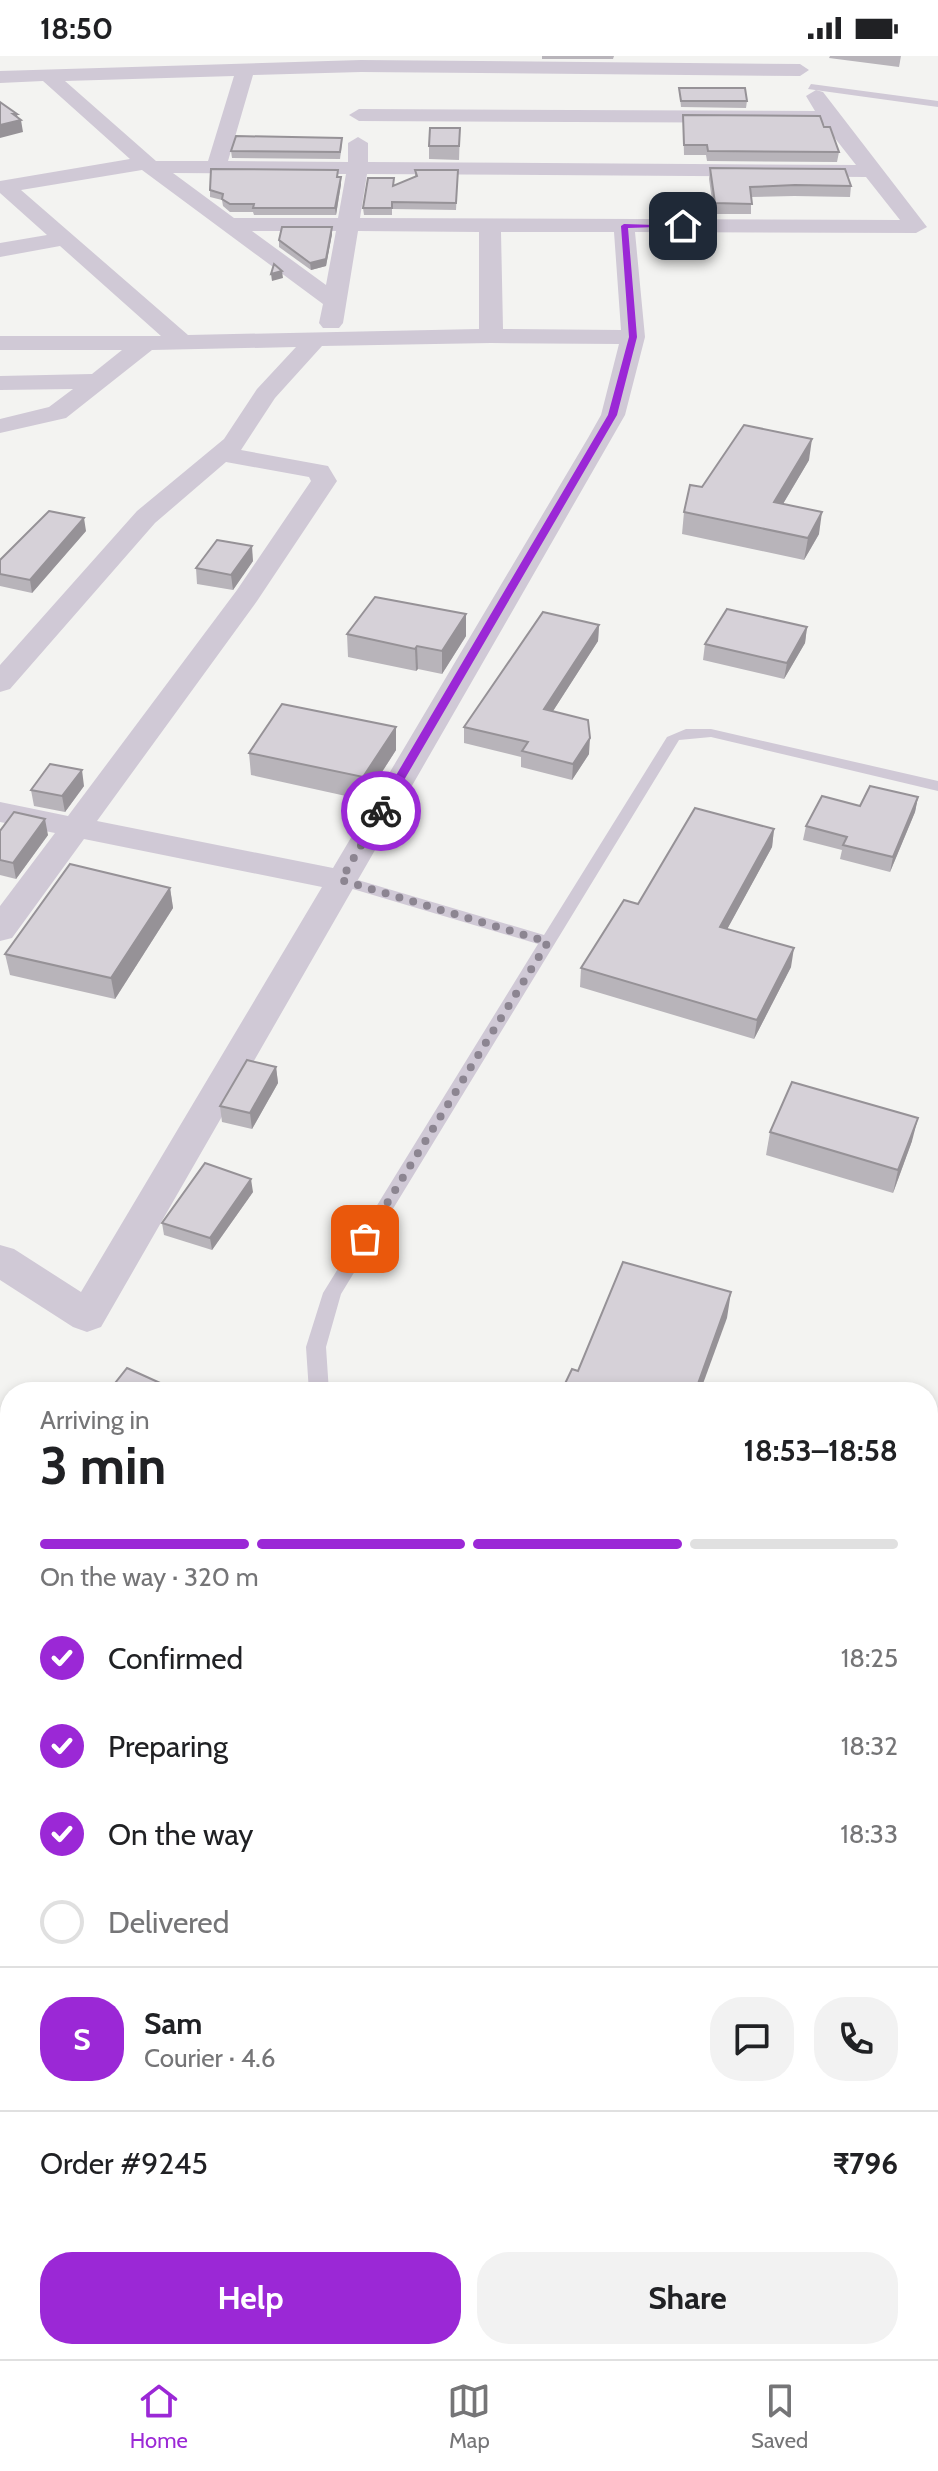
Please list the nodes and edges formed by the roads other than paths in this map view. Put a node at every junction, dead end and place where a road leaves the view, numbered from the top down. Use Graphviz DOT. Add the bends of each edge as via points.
graph roads {
  1 [pos="361,61"];
  2 [pos="245,69"];
  3 [pos="801,71"];
  4 [pos="47,75"];
  5 [pos="0,77"];
  6 [pos="938,104"];
  7 [pos="359,115"];
  8 [pos="829,117"];
  9 [pos="148,165"];
  10 [pos="358,166"];
  11 [pos="216,167"];
  12 [pos="873,171"];
  13 [pos="1,185"];
  14 [pos="225,224"];
  15 [pos="348,226"];
  16 [pos="490,226"];
  17 [pos="624,226"];
  18 [pos="64,239"];
  19 [pos="0,250"];
  20 [pos="335,302"];
  21 [pos="491,336"];
  22 [pos="633,337"];
  23 [pos="321,340"];
  24 [pos="182,342"];
  25 [pos="0,343"];
  26 [pos="146,343"];
  27 [pos="100,381"];
  28 [pos="0,383"];
  29 [pos="0,426"];
  30 [pos="222,454"];
  31 [pos="0,683"];
  32 [pos="938,786"];
  33 [pos="0,812"];
  34 [pos="76,826"];
  35 [pos="341,880"];
  36 [pos="0,930"];
  37 [pos="548,942"];
  38 [pos="0,1260"];
  39 [pos="318,1382"];
  1 -- 2 [label="street"];
  1 -- 3 [label="street"];
  1 -- 7 [label="street"];
  2 -- 4 [label="street"];
  2 -- 11 [label="street"];
  3 -- 6 [label="lane"];
  3 -- 8 [label="street"];
  4 -- 5 [label="street"];
  4 -- 9 [label="street"];
  7 -- 8 [label="street"];
  7 -- 10 [label="street"];
  8 -- 12 [label="street"];
  9 -- 11 [label="street"];
  9 -- 13 [label="street"];
  9 -- 14 [label="street"];
  10 -- 11 [label="street"];
  10 -- 12 [label="street"];
  10 -- 15 [label="street"];
  12 -- 17 [label="street" via="916,227"];
  13 -- 18 [label="street"];
  14 -- 15 [label="street"];
  14 -- 20 [label="street"];
  15 -- 16 [label="street"];
  15 -- 20 [label="street"];
  16 -- 17 [label="street"];
  16 -- 21 [label="street"];
  17 -- 22 [label="street"];
  18 -- 19 [label="street"];
  18 -- 24 [label="street"];
  20 -- 23 [label="street"];
  21 -- 22 [label="street"];
  21 -- 23 [label="street"];
  22 -- 35 [label="street" via="613,415 601,438"];
  23 -- 24 [label="street"];
  23 -- 30 [label="street" via="266,394"];
  24 -- 26 [label="street"];
  25 -- 26 [label="street"];
  26 -- 27 [label="street"];
  27 -- 28 [label="street"];
  27 -- 29 [label="street" via="57,413"];
  30 -- 31 [label="street" via="146,517"];
  30 -- 34 [label="street" via="319,471 324,481 247,595"];
  32 -- 37 [label="lane" via="711,733 674,737"];
  33 -- 34 [label="street"];
  34 -- 35 [label="street"];
  34 -- 36 [label="street"];
  35 -- 37 [label="lane"];
  35 -- 38 [label="street" via="87,1316"];
  37 -- 39 [label="lane" via="332,1293 316,1347"];
}
